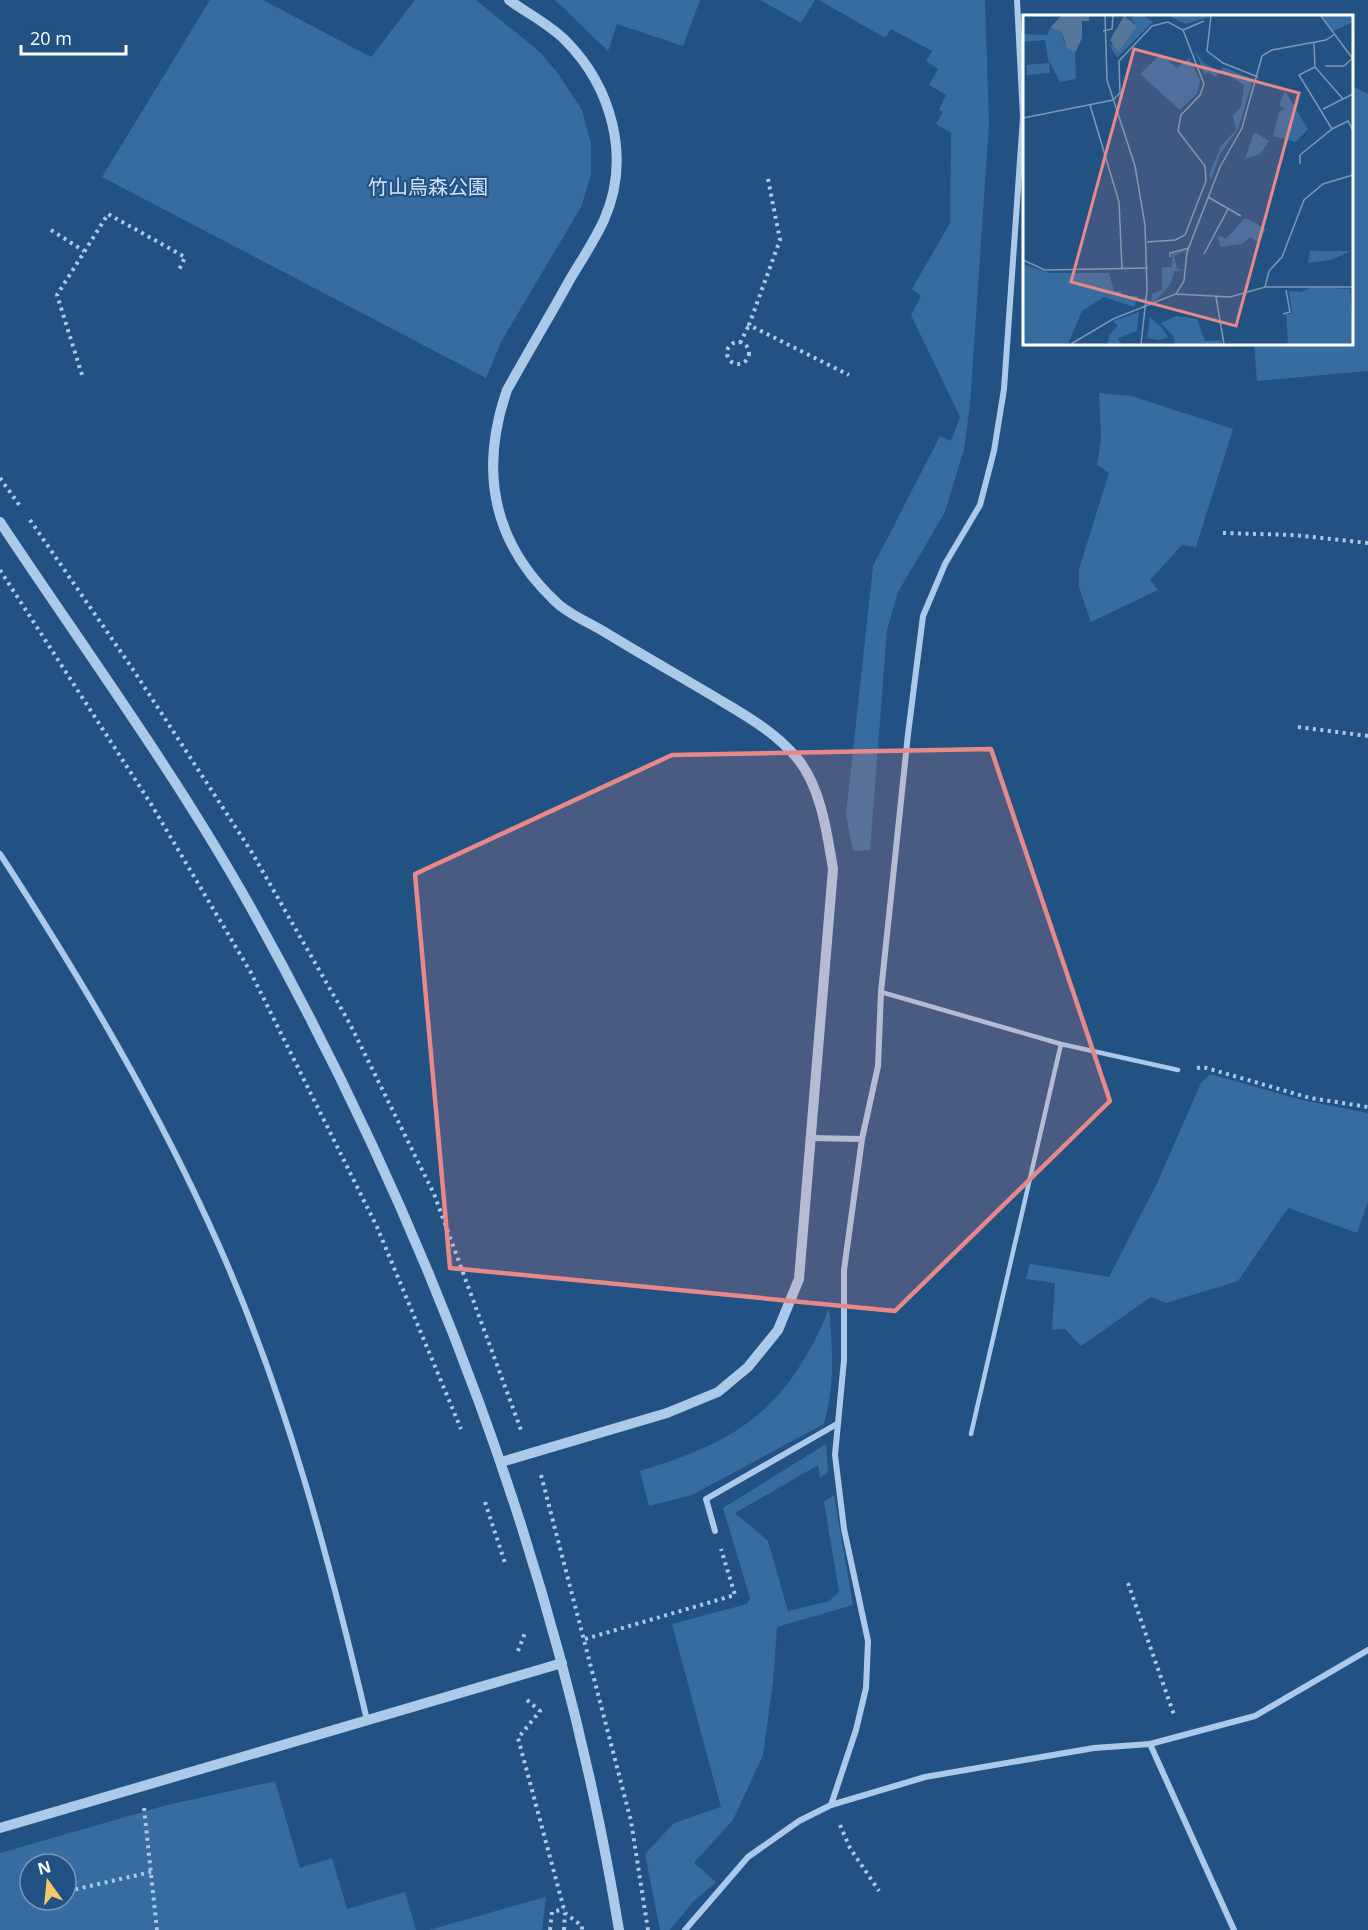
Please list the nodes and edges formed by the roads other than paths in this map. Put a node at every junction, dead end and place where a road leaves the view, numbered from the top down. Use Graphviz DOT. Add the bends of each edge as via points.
graph roads {
  1 [pos="509,0"];
  2 [pos="1017,0"];
  3 [pos="0,522"];
  4 [pos="0,854"];
  5 [pos="881,992"];
  6 [pos="1061,1044"];
  7 [pos="1178,1070"];
  8 [pos="810,1138"];
  9 [pos="862,1139"];
  10 [pos="837,1424"];
  11 [pos="971,1434"];
  12 [pos="501,1462"];
  13 [pos="715,1531"];
  14 [pos="1368,1650"];
  15 [pos="562,1663"];
  16 [pos="367,1720"];
  17 [pos="1150,1744"];
  18 [pos="831,1805"];
  19 [pos="0,1828"];
  20 [pos="619,1930"];
  21 [pos="685,1930"];
  22 [pos="1234,1930"];
  1 -- 8 [label="street" via="563,38 585,61 603,90 616,152 615,177 605,218 507,390 495,438 492,484 510,543 524,567 557,604 764,727 798,759 814,791 833,869"];
  2 -- 5 [label="street" via="1023,117 1004,388 980,505 945,564 923,616"];
  3 -- 12 [label="street" via="147,739 250,906 327,1051 423,1255"];
  4 -- 16 [label="street" via="133,1073 220,1250 290,1432 332,1575"];
  5 -- 6 [label="lane"];
  5 -- 9 [label="street" via="878,1066"];
  6 -- 7 [label="lane"];
  6 -- 11 [label="lane"];
  8 -- 9 [label="street"];
  8 -- 12 [label="street" via="799,1279 778,1330 748,1367 718,1392 667,1413"];
  9 -- 10 [label="street" via="844,1270 844,1360"];
  10 -- 13 [label="street" via="706,1499"];
  10 -- 18 [label="street" via="835,1455 844,1529 868,1641 866,1688"];
  12 -- 15 [label="street"];
  14 -- 17 [label="street" via="1255,1716"];
  15 -- 16 [label="street"];
  15 -- 20 [label="street"];
  16 -- 19 [label="street"];
  17 -- 18 [label="street" via="1094,1748 925,1777"];
  17 -- 22 [label="street"];
  18 -- 21 [label="street" via="799,1821 748,1857"];
}
